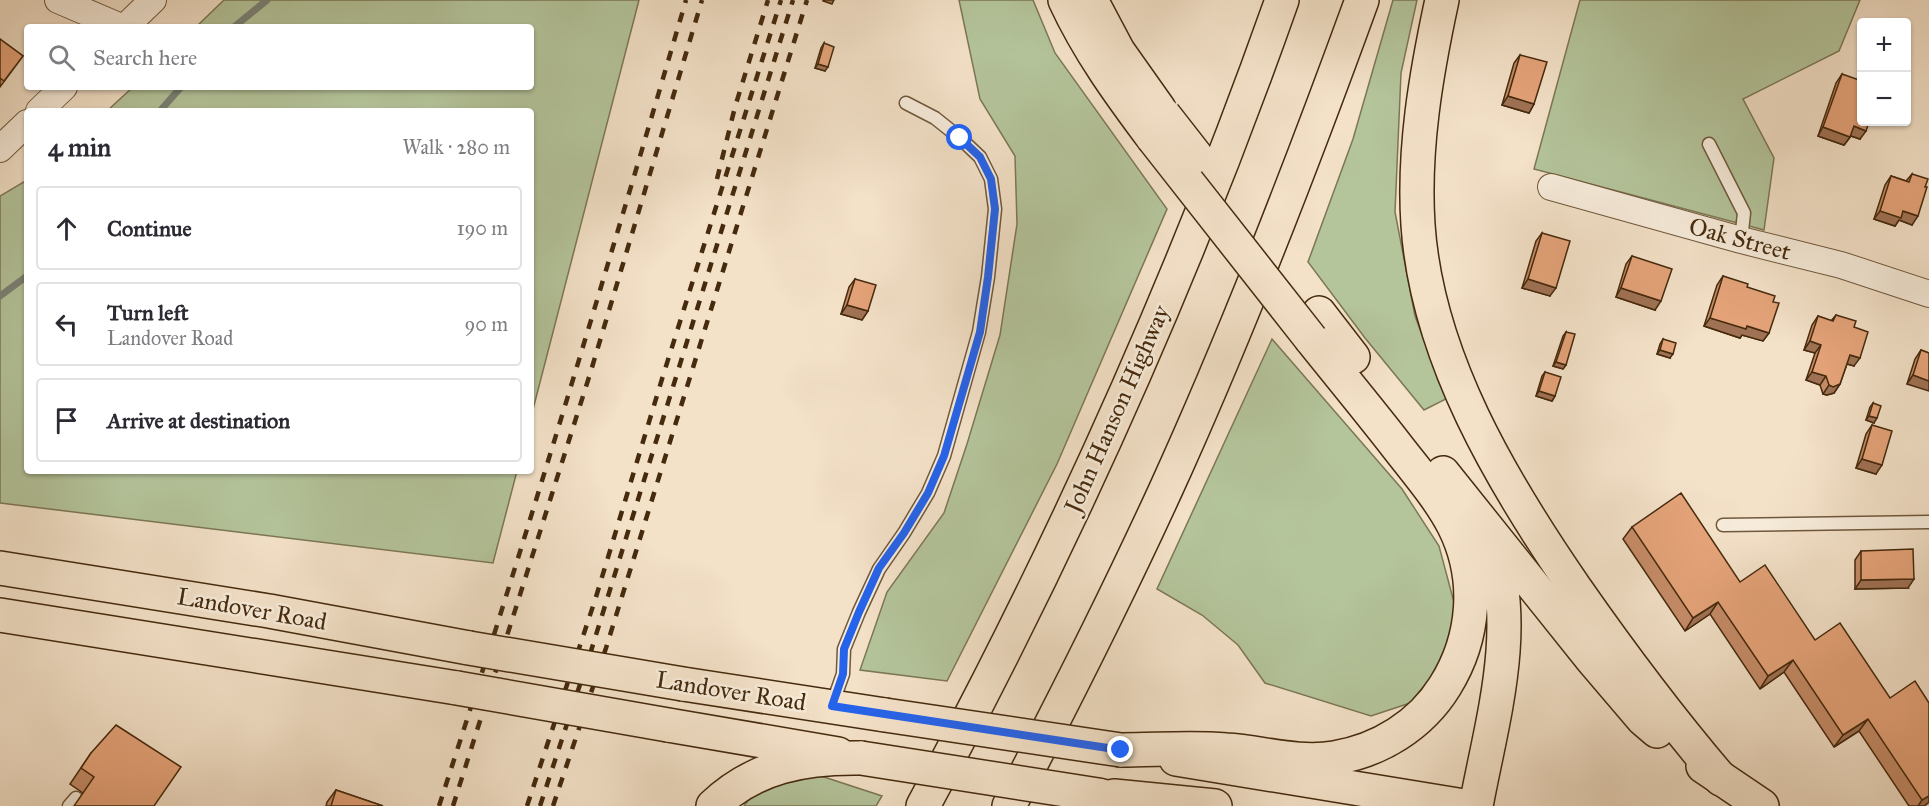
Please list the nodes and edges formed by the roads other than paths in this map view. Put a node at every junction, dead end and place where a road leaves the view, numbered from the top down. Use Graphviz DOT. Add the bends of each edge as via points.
graph roads {
  1 [pos="58,0"];
  2 [pos="153,0"];
  3 [pos="1065,0"];
  4 [pos="1091,0"];
  5 [pos="1282,0"];
  6 [pos="1362,0"];
  7 [pos="1442,0"];
  8 [pos="116,24"];
  9 [pos="126,24"];
  10 [pos="61,90"];
  11 [pos="906,103"];
  12 [pos="42,108"];
  13 [pos="24,126"];
  14 [pos="1158,127"];
  15 [pos="1708,144"];
  16 [pos="0,149"];
  17 [pos="1551,186"];
  18 [pos="1742,240"];
  19 [pos="1929,294"];
  20 [pos="1315,326"];
  21 [pos="1929,522"];
  22 [pos="1723,525"];
  23 [pos="1486,528"];
  24 [pos="0,568"];
  25 [pos="0,615"];
  26 [pos="832,706"];
  27 [pos="1057,714"];
  28 [pos="1121,750"];
  29 [pos="861,758"];
  30 [pos="1721,779"];
  31 [pos="1098,795"];
  32 [pos="713,806"];
  33 [pos="923,806"];
  34 [pos="1009,806"];
  35 [pos="1028,806"];
  36 [pos="1143,806"];
  37 [pos="1215,806"];
  38 [pos="1464,806"];
  39 [pos="1476,806"];
  40 [pos="1762,806"];
  1 -- 8 [label="street"];
  2 -- 9 [label="street"];
  3 -- 14 [label="main road" via="1104,72"];
  4 -- 14 [label="main road"];
  5 -- 33 [label="main road, John Hanson Highway" via="1196,229 1126,393 1002,659"];
  6 -- 27 [label="main road" via="1239,319 1167,487"];
  7 -- 30 [label="main road" via="1420,130 1417,196 1428,289 1445,347 1476,421 1539,533 1651,694"];
  10 -- 12 [label="street"];
  11 -- 26 [label="lane" via="935,118 960,138 980,157 991,179 995,209 988,277 980,332 944,456 928,493 879,568 859,612 844,649 843,674"];
  13 -- 16 [label="street"];
  14 -- 20 [label="main road, bridge"];
  15 -- 18 [label="lane" via="1744,213"];
  17 -- 18 [label="street, Oak Street"];
  18 -- 19 [label="street, Oak Street" via="1841,265"];
  20 -- 23 [label="main road"];
  20 -- 28 [label="main road" via="1457,534 1472,592 1464,650 1455,670 1436,699 1413,723 1380,744 1352,754 1316,760 1226,750"];
  21 -- 22 [label="lane"];
  23 -- 30 [label="main road" via="1643,719"];
  23 -- 39 [label="main road" via="1502,579 1505,634"];
  24 -- 26 [label="main road, Landover Road, bridge"];
  25 -- 29 [label="main road, Landover Road, bridge"];
  26 -- 28 [label="main road, Landover Road, bridge"];
  27 -- 34 [label="main road"];
  27 -- 35 [label="main road"];
  28 -- 38 [label="main road, Landover Road"];
  29 -- 31 [label="main road, Landover Road, bridge"];
  29 -- 32 [label="main road" via="831,757 784,765 740,784"];
  30 -- 40 [label="main road"];
  31 -- 36 [label="main road"];
  31 -- 37 [label="main road, Landover Road"];
}
